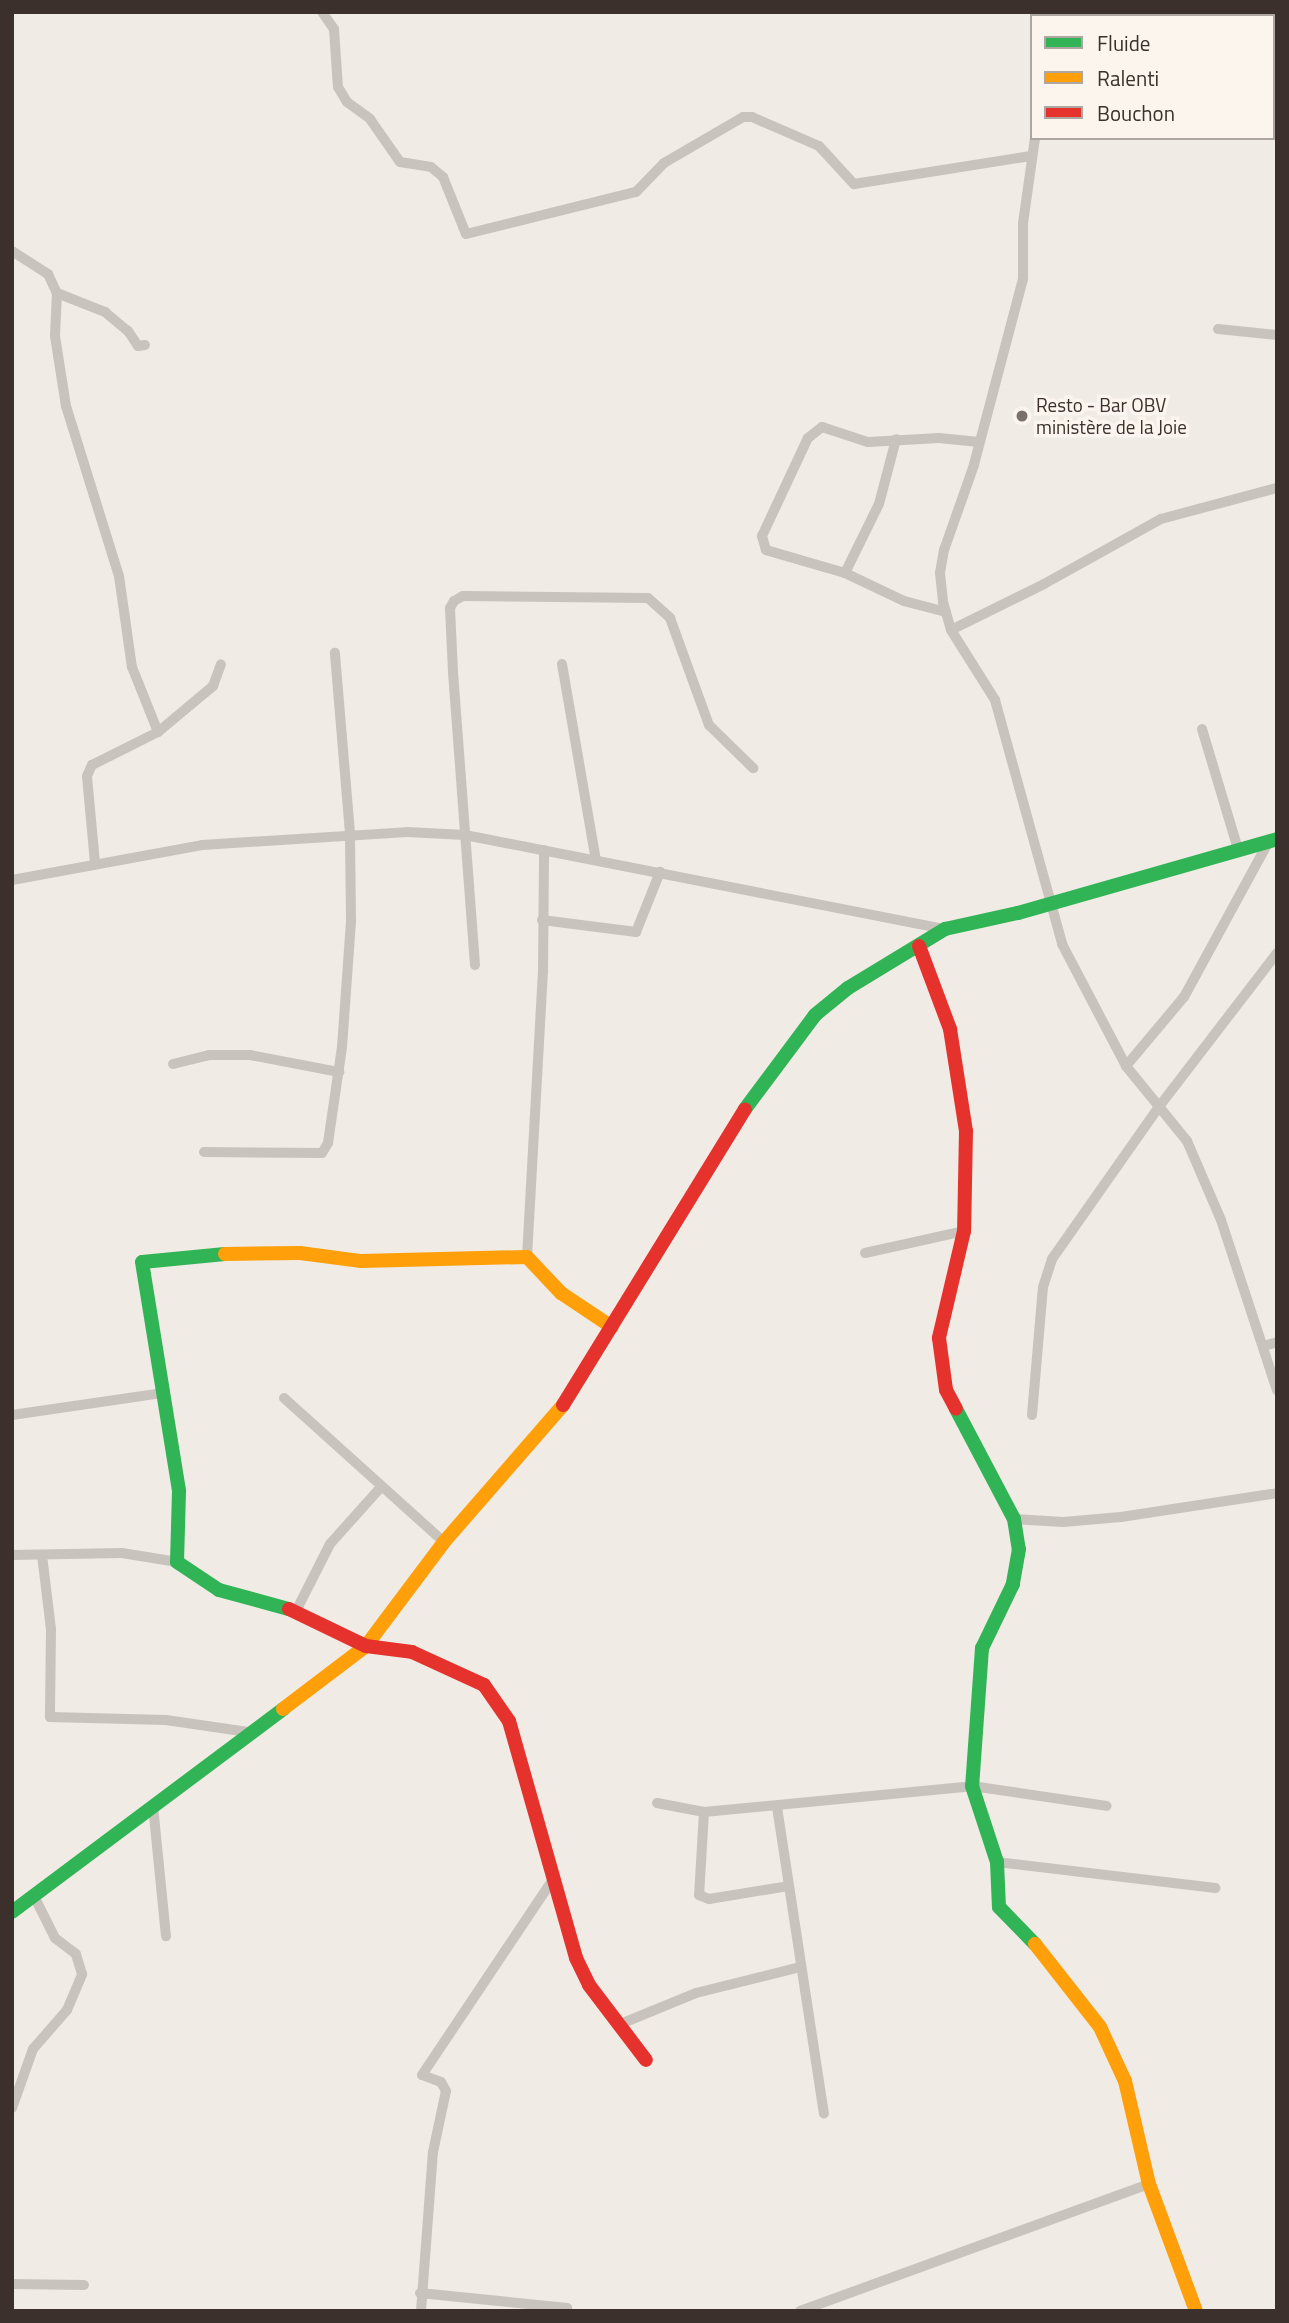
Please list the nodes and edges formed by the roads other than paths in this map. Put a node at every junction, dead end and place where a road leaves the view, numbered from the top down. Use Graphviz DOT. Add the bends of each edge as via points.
graph roads {
  1 [pos="322,12"];
  2 [pos="1035,140"];
  3 [pos="1031,156"];
  4 [pos="12,251"];
  5 [pos="57,293"];
  6 [pos="1218,329"];
  7 [pos="1277,335"];
  8 [pos="145,345"];
  9 [pos="896,439"];
  10 [pos="979,442"];
  11 [pos="1277,488"];
  12 [pos="845,573"];
  13 [pos="946,612"];
  14 [pos="951,630"];
  15 [pos="335,653"];
  16 [pos="221,664"];
  17 [pos="562,664"];
  18 [pos="1202,729"];
  19 [pos="158,732"];
  20 [pos="753,768"];
  21 [pos="350,833"];
  22 [pos="465,835"];
  23 [pos="1275,840"];
  24 [pos="1238,849"];
  25 [pos="544,850"];
  26 [pos="596,860"];
  27 [pos="94,863"];
  28 [pos="660,872"];
  29 [pos="12,880"];
  30 [pos="1050,904"];
  31 [pos="542,920"];
  32 [pos="945,929"];
  33 [pos="919,946"];
  34 [pos="1277,953"];
  35 [pos="475,965"];
  36 [pos="173,1064"];
  37 [pos="1126,1066"];
  38 [pos="339,1072"];
  39 [pos="1158,1108"];
  40 [pos="204,1152"];
  41 [pos="964,1231"];
  42 [pos="865,1253"];
  43 [pos="527,1257"];
  44 [pos="612,1327"];
  45 [pos="1277,1342"];
  46 [pos="1264,1346"];
  47 [pos="1277,1390"];
  48 [pos="163,1393"];
  49 [pos="284,1398"];
  50 [pos="12,1415"];
  51 [pos="1032,1415"];
  52 [pos="381,1487"];
  53 [pos="1277,1493"];
  54 [pos="1014,1518"];
  55 [pos="444,1542"];
  56 [pos="12,1555"];
  57 [pos="42,1555"];
  58 [pos="177,1562"];
  59 [pos="296,1611"];
  60 [pos="366,1646"];
  61 [pos="248,1732"];
  62 [pos="972,1786"];
  63 [pos="657,1803"];
  64 [pos="1107,1805"];
  65 [pos="153,1806"];
  66 [pos="777,1807"];
  67 [pos="704,1812"];
  68 [pos="997,1862"];
  69 [pos="552,1881"];
  70 [pos="788,1886"];
  71 [pos="1215,1888"];
  72 [pos="35,1898"];
  73 [pos="12,1913"];
  74 [pos="166,1936"];
  75 [pos="800,1967"];
  76 [pos="618,2025"];
  77 [pos="646,2060"];
  78 [pos="12,2108"];
  79 [pos="824,2113"];
  80 [pos="1149,2184"];
  81 [pos="12,2284"];
  82 [pos="85,2285"];
  83 [pos="420,2293"];
  84 [pos="567,2308"];
  85 [pos="421,2311"];
  86 [pos="800,2311"];
  87 [pos="1196,2311"];
  1 -- 3 [label="street" via="334,29 338,87 357,111 370,119 400,162 430,167 443,177 466,234 636,192 664,163 743,117 819,146 854,184"];
  2 -- 3 [label="street"];
  3 -- 10 [label="street" via="1023,223 1023,279"];
  4 -- 5 [label="street" via="48,274"];
  5 -- 8 [label="street" via="105,312 120,322 138,346"];
  5 -- 19 [label="street" via="55,336 66,406 119,576 132,667"];
  6 -- 7 [label="street"];
  9 -- 10 [label="street"];
  9 -- 12 [label="street" via="879,504"];
  9 -- 12 [label="street" via="869,442 822,427 814,431 762,536 766,550"];
  10 -- 13 [label="street" via="941,561"];
  11 -- 14 [label="street" via="1161,519"];
  12 -- 13 [label="street" via="904,601"];
  13 -- 14 [label="street"];
  14 -- 30 [label="street" via="995,700"];
  15 -- 21 [label="street"];
  16 -- 19 [label="street" via="213,686"];
  17 -- 26 [label="street"];
  18 -- 24 [label="street"];
  19 -- 27 [label="street" via="92,765 87,776"];
  20 -- 22 [label="street" via="709,725 670,618 648,598 463,596 450,608"];
  21 -- 22 [label="street"];
  21 -- 27 [label="street" via="202,845"];
  21 -- 38 [label="street" via="351,920"];
  22 -- 25 [label="street"];
  22 -- 35 [label="street"];
  23 -- 24 [label="street"];
  23 -- 37 [label="street" via="1184,997"];
  24 -- 30 [label="street"];
  25 -- 26 [label="street"];
  25 -- 31 [label="street"];
  26 -- 28 [label="street"];
  27 -- 29 [label="street"];
  28 -- 31 [label="street" via="636,932"];
  28 -- 32 [label="street"];
  30 -- 32 [label="street"];
  30 -- 37 [label="street" via="1062,944"];
  31 -- 43 [label="street"];
  32 -- 33 [label="street"];
  33 -- 41 [label="street" via="950,1029 961,1082 968,1184"];
  33 -- 44 [label="street" via="848,988 815,1015 780,1056"];
  34 -- 39 [label="street"];
  36 -- 38 [label="street" via="209,1055 250,1055"];
  37 -- 39 [label="street"];
  38 -- 40 [label="street" via="328,1143 322,1153"];
  39 -- 46 [label="street" via="1188,1141"];
  39 -- 51 [label="street" via="1052,1259 1042,1287"];
  41 -- 42 [label="street"];
  41 -- 54 [label="street" via="939,1338 939,1360 946,1390"];
  43 -- 44 [label="street" via="561,1293"];
  43 -- 48 [label="street" via="361,1261 300,1253 246,1253 142,1262"];
  44 -- 55 [label="street" via="584,1377 537,1440"];
  45 -- 46 [label="street"];
  46 -- 47 [label="street"];
  48 -- 50 [label="street"];
  48 -- 58 [label="street" via="179,1491"];
  49 -- 52 [label="street"];
  52 -- 55 [label="street"];
  52 -- 59 [label="street" via="330,1544"];
  53 -- 54 [label="street" via="1121,1517 1063,1522"];
  54 -- 62 [label="street" via="1018,1566 982,1648"];
  55 -- 60 [label="street"];
  56 -- 57 [label="street"];
  57 -- 58 [label="street" via="122,1553"];
  57 -- 61 [label="street" via="51,1629 50,1717 166,1720"];
  58 -- 59 [label="street" via="219,1590"];
  59 -- 60 [label="street"];
  60 -- 61 [label="street"];
  60 -- 69 [label="street" via="412,1652 484,1685 501,1705"];
  61 -- 65 [label="street"];
  62 -- 64 [label="street"];
  62 -- 66 [label="street"];
  62 -- 68 [label="street"];
  63 -- 67 [label="street"];
  65 -- 72 [label="street"];
  65 -- 74 [label="street"];
  66 -- 67 [label="street"];
  66 -- 70 [label="street"];
  67 -- 70 [label="street" via="699,1895 709,1899"];
  68 -- 71 [label="street"];
  68 -- 80 [label="street" via="999,1907 1005,1918 1058,1968 1100,2027 1125,2081"];
  69 -- 76 [label="street" via="583,1974"];
  69 -- 83 [label="street" via="422,2075 441,2082 446,2091 433,2152"];
  70 -- 75 [label="street"];
  72 -- 73 [label="street"];
  72 -- 78 [label="street" via="55,1938 76,1954 82,1974 66,2010 33,2049"];
  75 -- 76 [label="street" via="696,1993"];
  75 -- 79 [label="street"];
  76 -- 77 [label="street"];
  80 -- 86 [label="street"];
  80 -- 87 [label="street"];
  81 -- 82 [label="street"];
  83 -- 84 [label="street"];
  83 -- 85 [label="street"];
}
